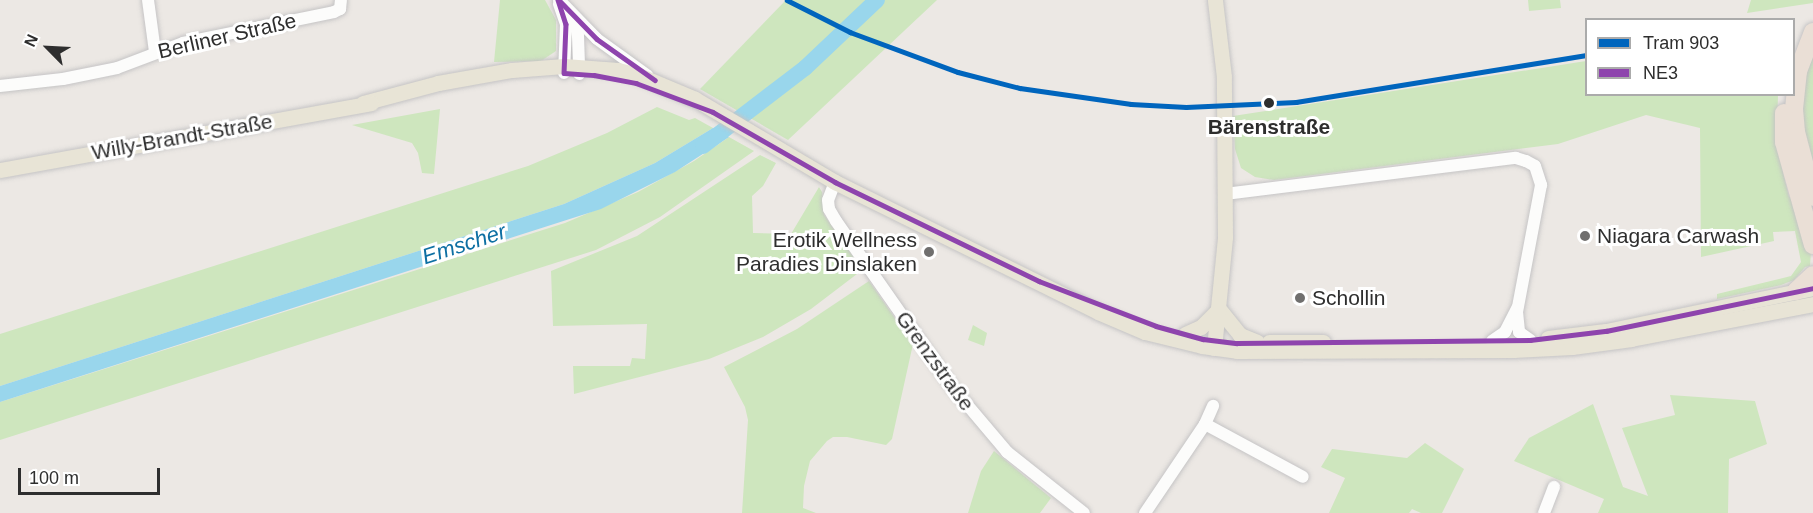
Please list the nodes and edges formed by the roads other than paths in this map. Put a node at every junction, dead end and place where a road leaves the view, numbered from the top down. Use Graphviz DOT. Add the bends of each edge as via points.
graph roads {
  1 [pos="148,0"];
  2 [pos="341,0"];
  3 [pos="558,0"];
  4 [pos="1215,0"];
  5 [pos="574,16"];
  6 [pos="1811,28"];
  7 [pos="155,52"];
  8 [pos="1795,54"];
  9 [pos="571,70"];
  10 [pos="655,80"];
  11 [pos="0,86"];
  12 [pos="1785,100"];
  13 [pos="713,112"];
  14 [pos="0,170"];
  15 [pos="835,182"];
  16 [pos="1225,194"];
  17 [pos="1813,197"];
  18 [pos="1813,218"];
  19 [pos="1813,245"];
  20 [pos="1813,275"];
  21 [pos="1039,281"];
  22 [pos="1807,292"];
  23 [pos="1813,304"];
  24 [pos="1219,309"];
  25 [pos="1517,309"];
  26 [pos="1185,334"];
  27 [pos="1641,337"];
  28 [pos="1530,340"];
  29 [pos="1492,341"];
  30 [pos="1257,342"];
  31 [pos="1215,344"];
  32 [pos="1213,406"];
  33 [pos="1205,424"];
  34 [pos="1303,477"];
  35 [pos="1554,487"];
  36 [pos="1084,513"];
  37 [pos="1145,513"];
  38 [pos="1544,513"];
  1 -- 7 [label="street"];
  2 -- 7 [label="street, Berliner Straße" via="340,9 334,12"];
  3 -- 5 [label="street"];
  3 -- 9 [label="street" via="566,24"];
  4 -- 16 [label="main road" via="1224,77"];
  5 -- 9 [label="street" via="578,36"];
  5 -- 10 [label="street" via="597,39"];
  6 -- 8 [label="highway"];
  6 -- 17 [label="highway" via="1798,71 1794,109 1798,142"];
  7 -- 11 [label="street, Berliner Straße" via="117,68"];
  9 -- 10 [label="main road, Willy-Brandt-Straße" via="618,70"];
  9 -- 13 [label="main road, Willy-Brandt-Straße" via="636,83"];
  9 -- 14 [label="main road, Willy-Brandt-Straße" via="498,79"];
  10 -- 13 [label="main road, Willy-Brandt-Straße"];
  12 -- 18 [label="highway" via="1790,146"];
  12 -- 19 [label="highway" via="1784,142"];
  13 -- 15 [label="main road, Willy-Brandt-Straße"];
  15 -- 21 [label="main road, Willy-Brandt-Straße"];
  15 -- 36 [label="street, Grenzstraße" via="828,200 832,215 953,388 1007,452"];
  16 -- 24 [label="main road"];
  16 -- 25 [label="street" via="1516,158 1526,161 1535,166 1541,184"];
  20 -- 22 [label="highway"];
  21 -- 26 [label="main road, Willy-Brandt-Straße"];
  21 -- 31 [label="main road, Willy-Brandt-Straße" via="1145,332"];
  22 -- 27 [label="main road" via="1658,329"];
  22 -- 28 [label="main road, Willy-Brandt-Straße" via="1606,332"];
  23 -- 27 [label="main road"];
  24 -- 26 [label="main road" via="1201,327"];
  24 -- 30 [label="main road" via="1240,334"];
  24 -- 31 [label="main road"];
  25 -- 28 [label="street" via="1519,332"];
  25 -- 29 [label="street" via="1505,332"];
  26 -- 31 [label="main road, Willy-Brandt-Straße"];
  27 -- 31 [label="main road, Willy-Brandt-Straße" via="1513,350 1298,353"];
  28 -- 29 [label="main road, Willy-Brandt-Straße"];
  29 -- 30 [label="main road, Willy-Brandt-Straße"];
  30 -- 31 [label="main road, Willy-Brandt-Straße"];
  32 -- 33 [label="street"];
  33 -- 34 [label="street"];
  33 -- 37 [label="street"];
  35 -- 38 [label="street"];
}
